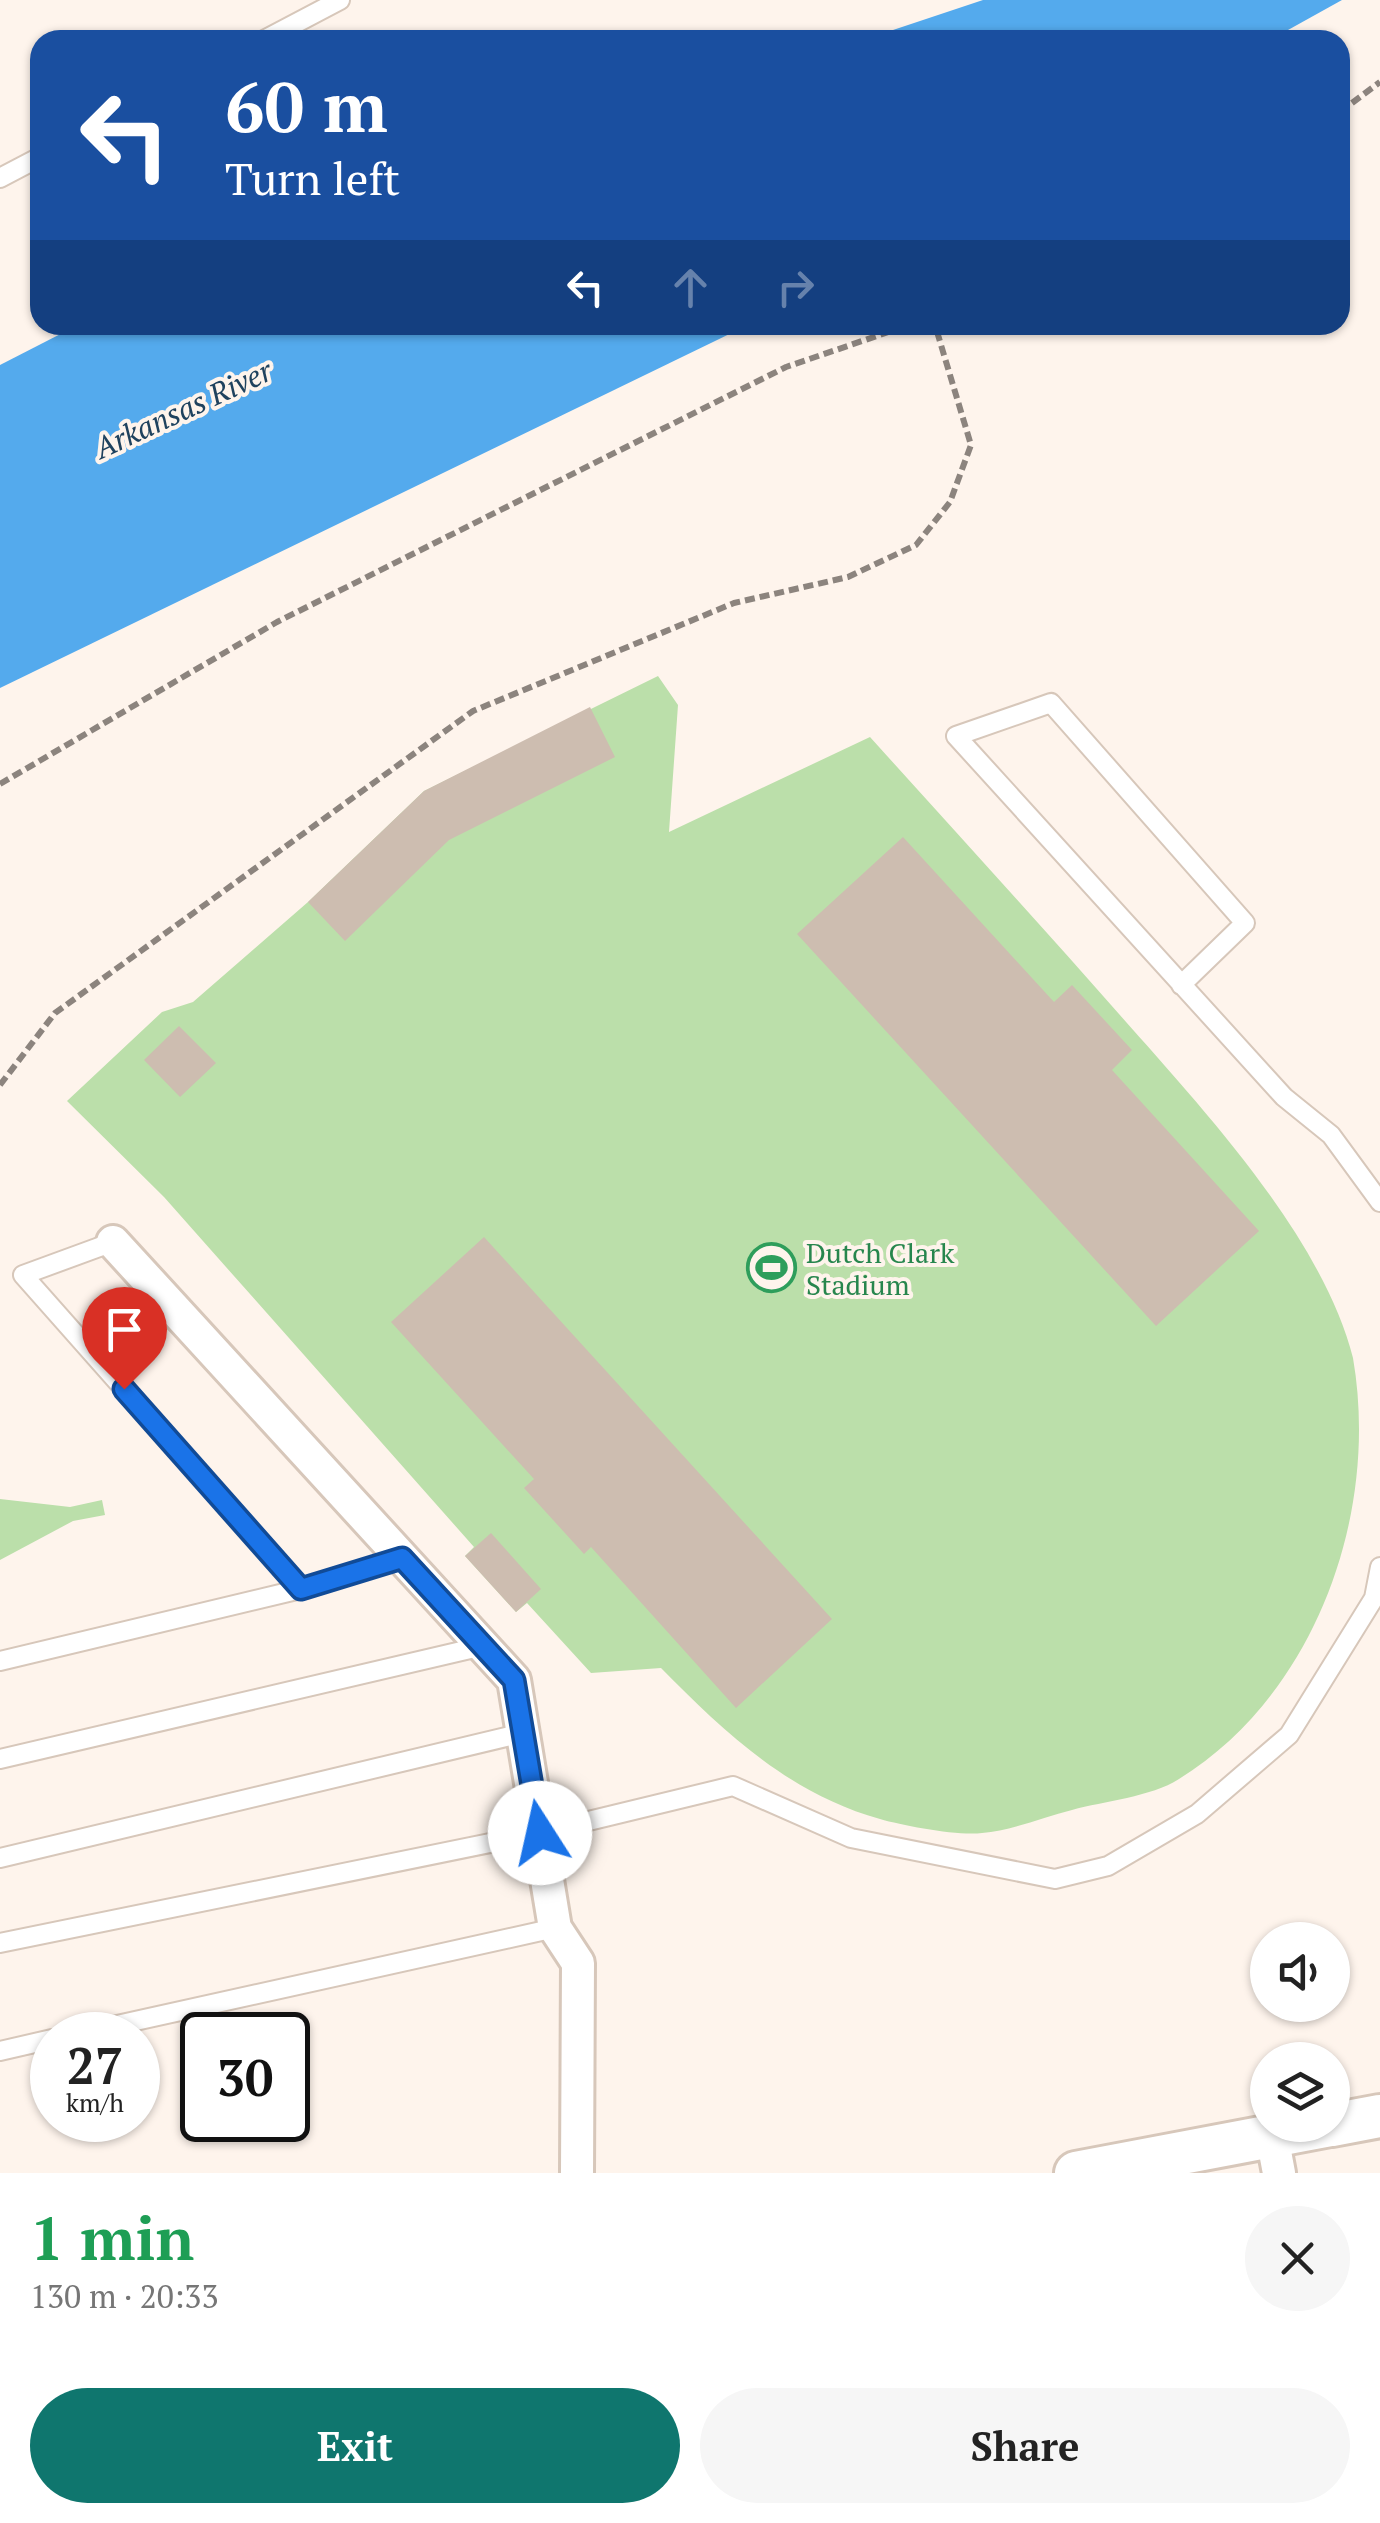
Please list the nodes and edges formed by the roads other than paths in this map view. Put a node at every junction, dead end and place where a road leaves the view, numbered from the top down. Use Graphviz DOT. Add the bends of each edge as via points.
graph roads {
  1 [pos="340,0"];
  2 [pos="283,30"];
  3 [pos="30,162"];
  4 [pos="0,178"];
  5 [pos="1181,984"];
  6 [pos="1380,1202"];
  7 [pos="113,1242"];
  8 [pos="402,1558"];
  9 [pos="1380,1567"];
  10 [pos="301,1589"];
  11 [pos="483,1646"];
  12 [pos="0,1662"];
  13 [pos="523,1733"];
  14 [pos="0,1759"];
  15 [pos="540,1833"];
  16 [pos="0,1858"];
  17 [pos="555,1928"];
  18 [pos="0,1943"];
  19 [pos="160,2016"];
  20 [pos="30,2044"];
  21 [pos="0,2051"];
  22 [pos="1380,2116"];
  23 [pos="1350,2122"];
  24 [pos="1299,2142"];
  25 [pos="1276,2154"];
  26 [pos="577,2173"];
  27 [pos="1076,2173"];
  1 -- 2 [label="lane"];
  3 -- 4 [label="lane"];
  5 -- 5 [label="lane" via="1036,824 956,736 1051,703 1245,924"];
  5 -- 6 [label="lane" via="1284,1096 1331,1135"];
  7 -- 8 [label="street"];
  7 -- 10 [label="lane" via="23,1275"];
  8 -- 10 [label="lane"];
  8 -- 11 [label="street"];
  9 -- 15 [label="lane" via="1374,1598 1289,1735 1197,1814 1108,1866 1056,1879 869,1842 733,1786"];
  10 -- 12 [label="lane"];
  11 -- 13 [label="street" via="514,1680"];
  11 -- 14 [label="lane"];
  13 -- 15 [label="street"];
  13 -- 16 [label="lane"];
  15 -- 17 [label="street"];
  15 -- 18 [label="lane"];
  17 -- 19 [label="lane"];
  17 -- 26 [label="street" via="578,1962"];
  20 -- 21 [label="lane"];
  22 -- 23 [label="street"];
  24 -- 25 [label="street"];
  25 -- 27 [label="street"];
}
